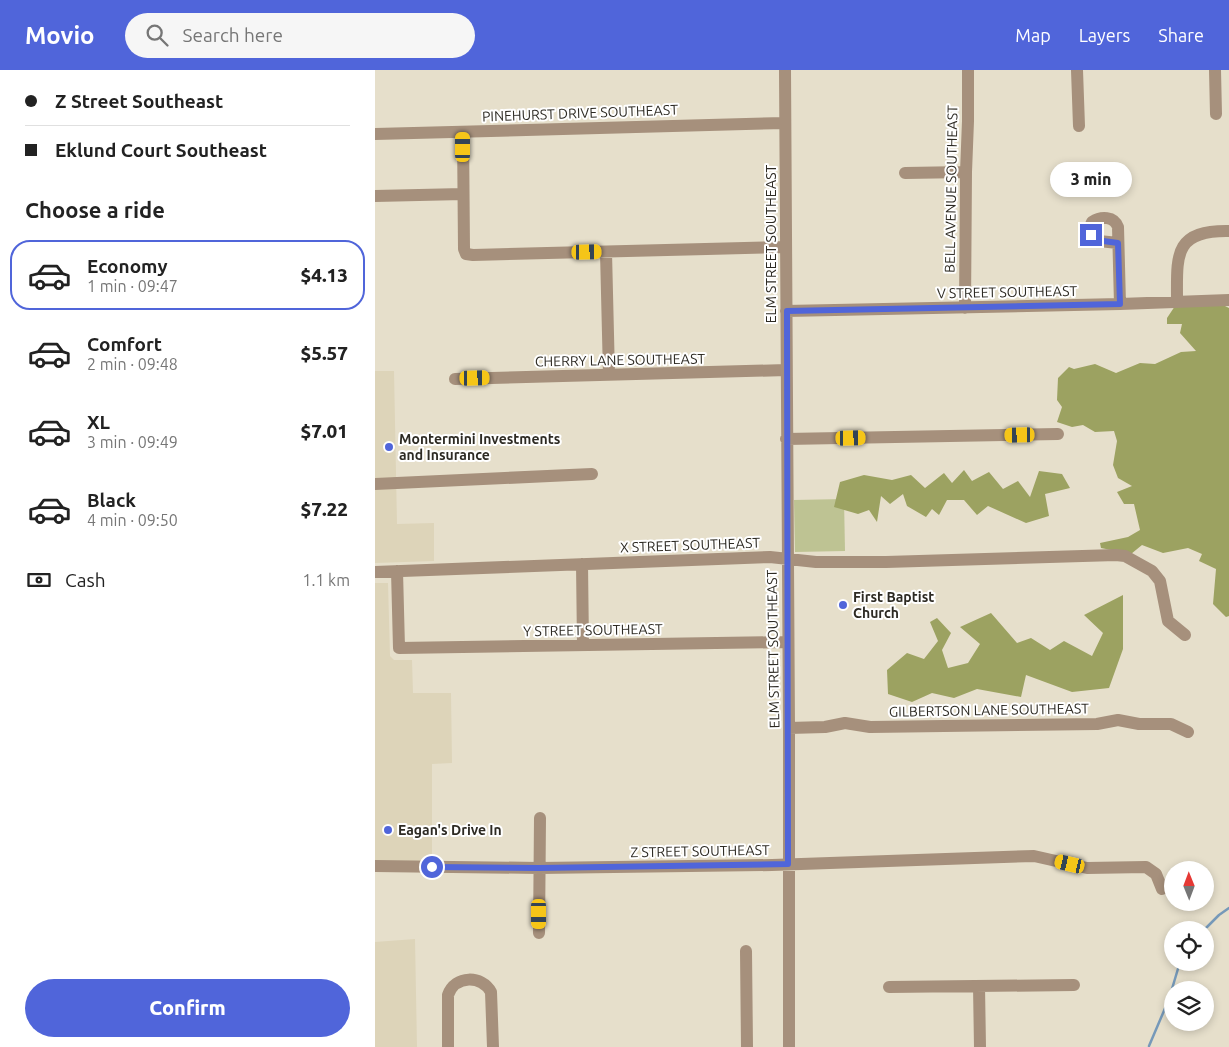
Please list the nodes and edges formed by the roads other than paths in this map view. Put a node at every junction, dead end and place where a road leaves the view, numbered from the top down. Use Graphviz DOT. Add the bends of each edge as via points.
graph roads {
  1 [pos="785,70"];
  2 [pos="967,70"];
  3 [pos="1077,70"];
  4 [pos="1215,70"];
  5 [pos="1216,114"];
  6 [pos="785,123"];
  7 [pos="1079,126"];
  8 [pos="463,132"];
  9 [pos="375,134"];
  10 [pos="966,172"];
  11 [pos="905,173"];
  12 [pos="463,194"];
  13 [pos="375,196"];
  14 [pos="1229,231"];
  15 [pos="1118,243"];
  16 [pos="786,247"];
  17 [pos="606,252"];
  18 [pos="1229,300"];
  19 [pos="1177,301"];
  20 [pos="1120,304"];
  21 [pos="965,308"];
  22 [pos="787,311"];
  23 [pos="786,370"];
  24 [pos="609,375"];
  25 [pos="455,379"];
  26 [pos="1058,434"];
  27 [pos="786,439"];
  28 [pos="592,474"];
  29 [pos="375,484"];
  30 [pos="787,559"];
  31 [pos="582,564"];
  32 [pos="397,571"];
  33 [pos="375,572"];
  34 [pos="1185,635"];
  35 [pos="788,642"];
  36 [pos="583,645"];
  37 [pos="789,728"];
  38 [pos="1188,732"];
  39 [pos="540,818"];
  40 [pos="788,864"];
  41 [pos="375,866"];
  42 [pos="539,868"];
  43 [pos="1162,889"];
  44 [pos="539,933"];
  45 [pos="746,951"];
  46 [pos="1074,985"];
  47 [pos="979,986"];
  48 [pos="889,987"];
  49 [pos="448,1047"];
  50 [pos="493,1047"];
  51 [pos="747,1047"];
  52 [pos="789,1047"];
  53 [pos="979,1047"];
  1 -- 6 [label="street, ELM STREET SOUTHEAST"];
  2 -- 10 [label="street, BELL AVENUE SOUTHEAST"];
  3 -- 7 [label="street"];
  4 -- 5 [label="street"];
  6 -- 8 [label="street, PINEHURST DRIVE SOUTHEAST"];
  6 -- 16 [label="street, ELM STREET SOUTHEAST"];
  8 -- 9 [label="street, PINEHURST DRIVE SOUTHEAST"];
  8 -- 12 [label="street"];
  10 -- 11 [label="street"];
  10 -- 21 [label="street, BELL AVENUE SOUTHEAST"];
  12 -- 13 [label="street"];
  12 -- 17 [label="street" via="466,254"];
  14 -- 19 [label="street" via="1206,232 1184,246 1177,261"];
  15 -- 20 [label="street"];
  16 -- 17 [label="street"];
  16 -- 22 [label="street, ELM STREET SOUTHEAST"];
  17 -- 24 [label="street"];
  18 -- 19 [label="street, V STREET SOUTHEAST"];
  19 -- 20 [label="street, V STREET SOUTHEAST"];
  20 -- 21 [label="street, V STREET SOUTHEAST"];
  21 -- 22 [label="street, V STREET SOUTHEAST"];
  22 -- 23 [label="street, ELM STREET SOUTHEAST"];
  23 -- 24 [label="street, CHERRY LANE SOUTHEAST"];
  23 -- 27 [label="street, ELM STREET SOUTHEAST"];
  24 -- 25 [label="street, CHERRY LANE SOUTHEAST"];
  26 -- 27 [label="street"];
  27 -- 30 [label="street, ELM STREET SOUTHEAST"];
  28 -- 29 [label="street"];
  30 -- 31 [label="street, X STREET SOUTHEAST"];
  30 -- 34 [label="street, X STREET SOUTHEAST" via="886,562 1125,556 1152,571 1160,581 1168,621"];
  30 -- 35 [label="street, ELM STREET SOUTHEAST"];
  31 -- 32 [label="street, X STREET SOUTHEAST"];
  31 -- 36 [label="street"];
  32 -- 33 [label="street, X STREET SOUTHEAST"];
  32 -- 36 [label="street, Y STREET SOUTHEAST" via="399,648"];
  35 -- 36 [label="street, Y STREET SOUTHEAST"];
  35 -- 37 [label="street, ELM STREET SOUTHEAST"];
  37 -- 38 [label="street, GILBERTSON LANE SOUTHEAST" via="845,723 871,727 1097,724 1118,720 1171,724"];
  37 -- 40 [label="street, ELM STREET SOUTHEAST"];
  39 -- 42 [label="street"];
  40 -- 42 [label="street, Z STREET SOUTHEAST"];
  40 -- 43 [label="street, Z STREET SOUTHEAST" via="1034,856 1087,868 1145,867 1156,874"];
  40 -- 52 [label="street, ELM STREET SOUTHEAST"];
  41 -- 42 [label="street, Z STREET SOUTHEAST"];
  42 -- 44 [label="street"];
  45 -- 51 [label="street"];
  46 -- 47 [label="street"];
  47 -- 48 [label="street"];
  47 -- 53 [label="street"];
  49 -- 50 [label="street" via="450,988 455,983 472,980 481,981 491,992"];
}
